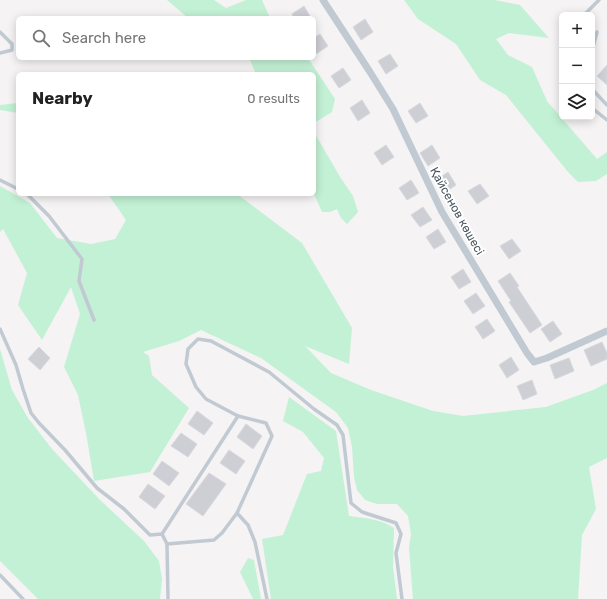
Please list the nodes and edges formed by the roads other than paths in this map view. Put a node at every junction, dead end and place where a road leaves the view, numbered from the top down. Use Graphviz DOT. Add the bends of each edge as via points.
graph roads {
  1 [pos="323,0"];
  2 [pos="599,0"];
  3 [pos="587,12"];
  4 [pos="0,32"];
  5 [pos="597,32"];
  6 [pos="593,48"];
  7 [pos="0,53"];
  8 [pos="595,92"];
  9 [pos="607,104"];
  10 [pos="595,110"];
  11 [pos="607,120"];
  12 [pos="0,180"];
  13 [pos="16,188"];
  14 [pos="29,196"];
  15 [pos="94,320"];
  16 [pos="0,329"];
  17 [pos="607,331"];
  18 [pos="238,416"];
  19 [pos="237,513"];
  20 [pos="162,534"];
  21 [pos="167,544"];
  22 [pos="0,575"];
  23 [pos="23,599"];
  24 [pos="168,599"];
  25 [pos="267,599"];
  26 [pos="402,599"];
  1 -- 17 [label="street, Қайсенов көшесі" via="393,109 442,212 534,362"];
  2 -- 3 [label="lane"];
  4 -- 7 [label="lane" via="12,44 12,50"];
  5 -- 6 [label="lane"];
  8 -- 9 [label="lane"];
  10 -- 11 [label="lane"];
  12 -- 13 [label="lane"];
  14 -- 15 [label="lane" via="49,216 82,259 79,281"];
  16 -- 20 [label="lane" via="16,364 32,413 39,423 97,488 124,509 150,535"];
  18 -- 19 [label="lane" via="266,423 272,436"];
  18 -- 20 [label="lane"];
  18 -- 26 [label="lane" via="206,399 196,387 186,364 188,349 198,338 211,341 269,372 337,425 342,435 351,503 362,512 396,523 401,534 396,553"];
  19 -- 21 [label="lane" via="214,540"];
  19 -- 25 [label="lane" via="248,525 255,542"];
  20 -- 21 [label="lane"];
  21 -- 24 [label="lane"];
  22 -- 23 [label="lane"];
}
